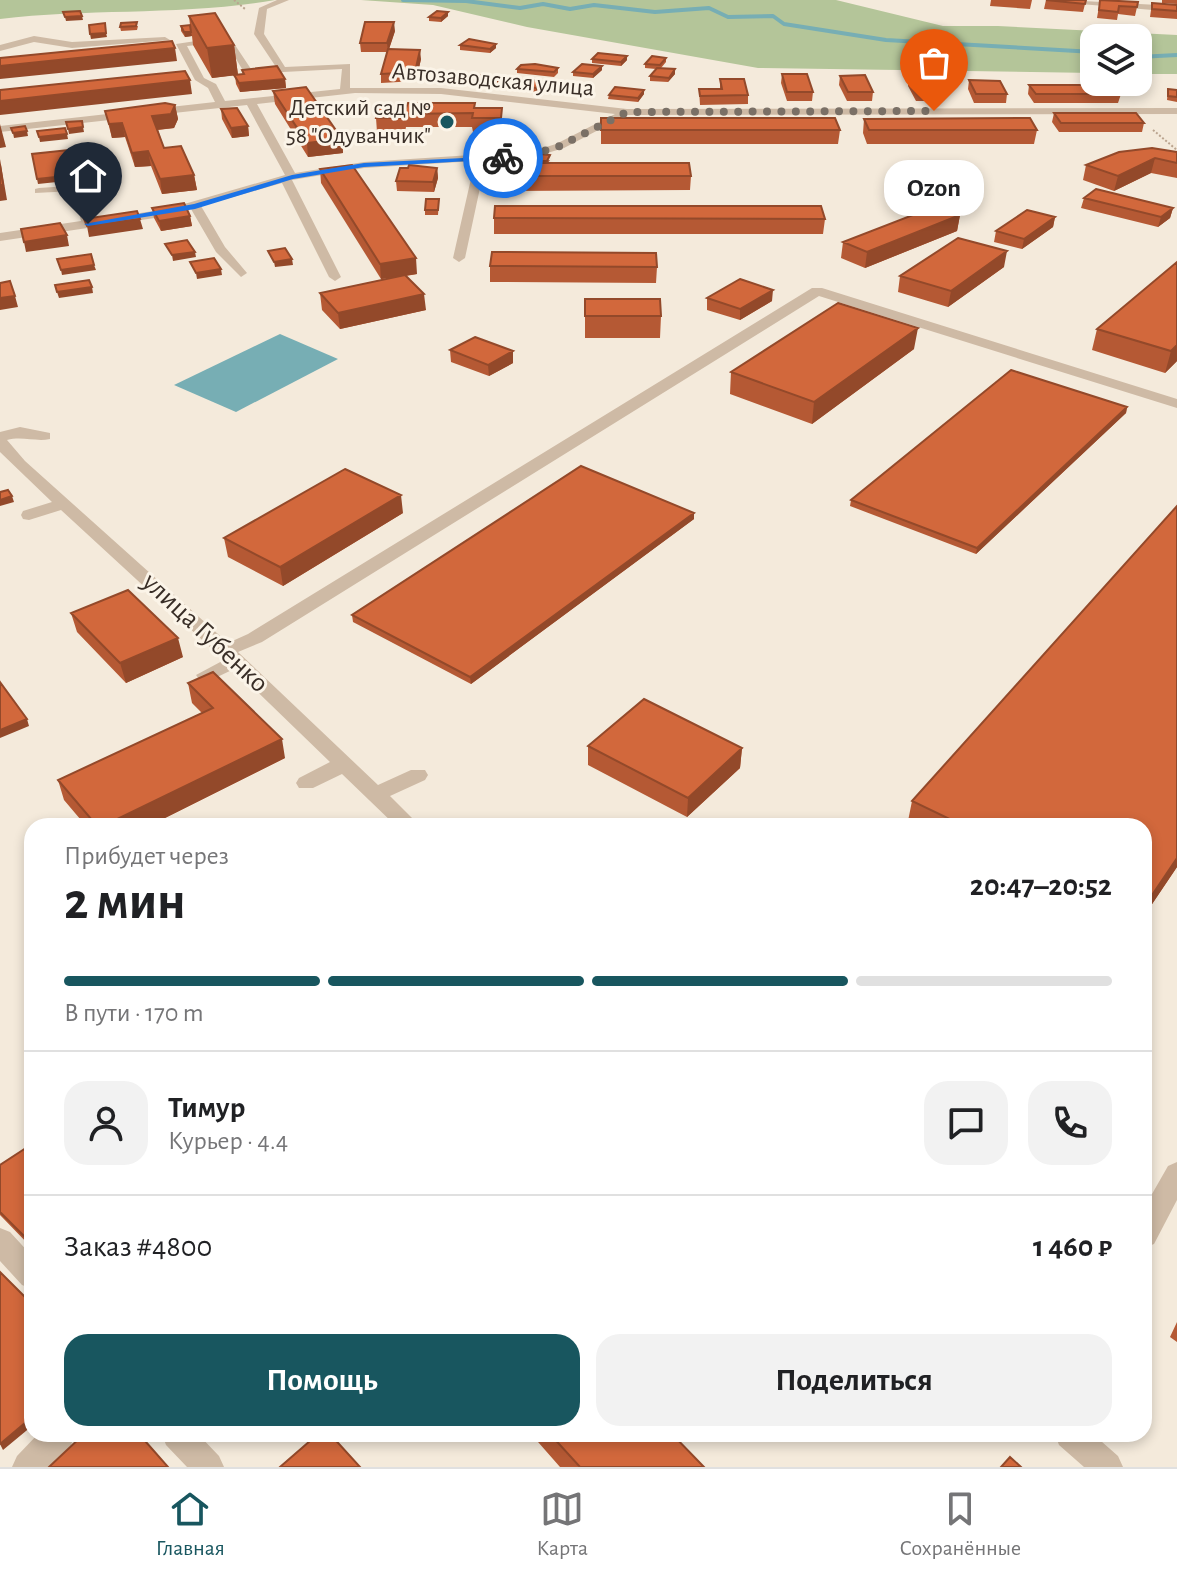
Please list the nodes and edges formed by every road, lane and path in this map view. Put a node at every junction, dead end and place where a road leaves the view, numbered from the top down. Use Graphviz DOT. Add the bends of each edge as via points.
graph roads {
  1 [pos="285,0"];
  2 [pos="1068,0"];
  3 [pos="1177,9"];
  4 [pos="165,40"];
  5 [pos="0,48"];
  6 [pos="282,69"];
  7 [pos="345,90"];
  8 [pos="250,101"];
  9 [pos="221,104"];
  10 [pos="1177,111"];
  11 [pos="627,112"];
  12 [pos="0,129"];
  13 [pos="481,159"];
  14 [pos="289,178"];
  15 [pos="39,191"];
  16 [pos="92,195"];
  17 [pos="195,206"];
  18 [pos="92,221"];
  19 [pos="0,237"];
  20 [pos="459,258"];
  21 [pos="241,273"];
  22 [pos="335,277"];
  23 [pos="1177,404"];
  24 [pos="45,436"];
  25 [pos="1,442"];
  26 [pos="19,464"];
  27 [pos="0,470"];
  28 [pos="64,504"];
  29 [pos="29,515"];
  30 [pos="230,656"];
  31 [pos="206,675"];
  32 [pos="344,764"];
  33 [pos="418,775"];
  34 [pos="306,783"];
  35 [pos="376,794"];
  36 [pos="401,818"];
  37 [pos="1177,1174"];
  38 [pos="1152,1220"];
  39 [pos="0,1241"];
  40 [pos="24,1267"];
  41 [pos="52,1442"];
  42 [pos="185,1442"];
  43 [pos="1079,1442"];
  44 [pos="28,1467"];
  45 [pos="208,1467"];
  46 [pos="1107,1467"];
  1 -- 6 [label="street" via="263,8 259,34"];
  2 -- 3 [label="street"];
  4 -- 5 [label="street" via="72,45 34,39"];
  6 -- 7 [label="street" via="347,66"];
  6 -- 9 [label="street" via="248,72 229,39 181,44 200,80 212,86"];
  7 -- 8 [label="street, Автозаводская улица"];
  7 -- 11 [label="street, Автозаводская улица" via="441,91"];
  8 -- 9 [label="street, Автозаводская улица"];
  8 -- 14 [label="street"];
  9 -- 12 [label="street, Автозаводская улица"];
  10 -- 11 [label="street, Автозаводская улица"];
  11 -- 13 [label="street" via="560,146"];
  13 -- 14 [label="street" via="390,162"];
  13 -- 20 [label="street"];
  14 -- 17 [label="street"];
  14 -- 22 [label="street"];
  15 -- 18 [label="street" via="79,187"];
  16 -- 18 [label="street"];
  17 -- 18 [label="street"];
  17 -- 21 [label="street"];
  18 -- 19 [label="street"];
  23 -- 30 [label="street" via="817,291"];
  24 -- 25 [label="street" via="20,432"];
  25 -- 26 [label="street, улица Губенко"];
  26 -- 27 [label="street"];
  26 -- 28 [label="street, улица Губенко"];
  28 -- 29 [label="street"];
  28 -- 30 [label="street, улица Губенко"];
  30 -- 31 [label="street"];
  30 -- 32 [label="street, улица Губенко"];
  32 -- 34 [label="street"];
  32 -- 35 [label="street, улица Губенко"];
  33 -- 35 [label="street"];
  35 -- 36 [label="street, улица Губенко"];
  37 -- 38 [label="street"];
  39 -- 40 [label="street"];
  41 -- 44 [label="street"];
  42 -- 45 [label="street"];
  43 -- 46 [label="street"];
}
